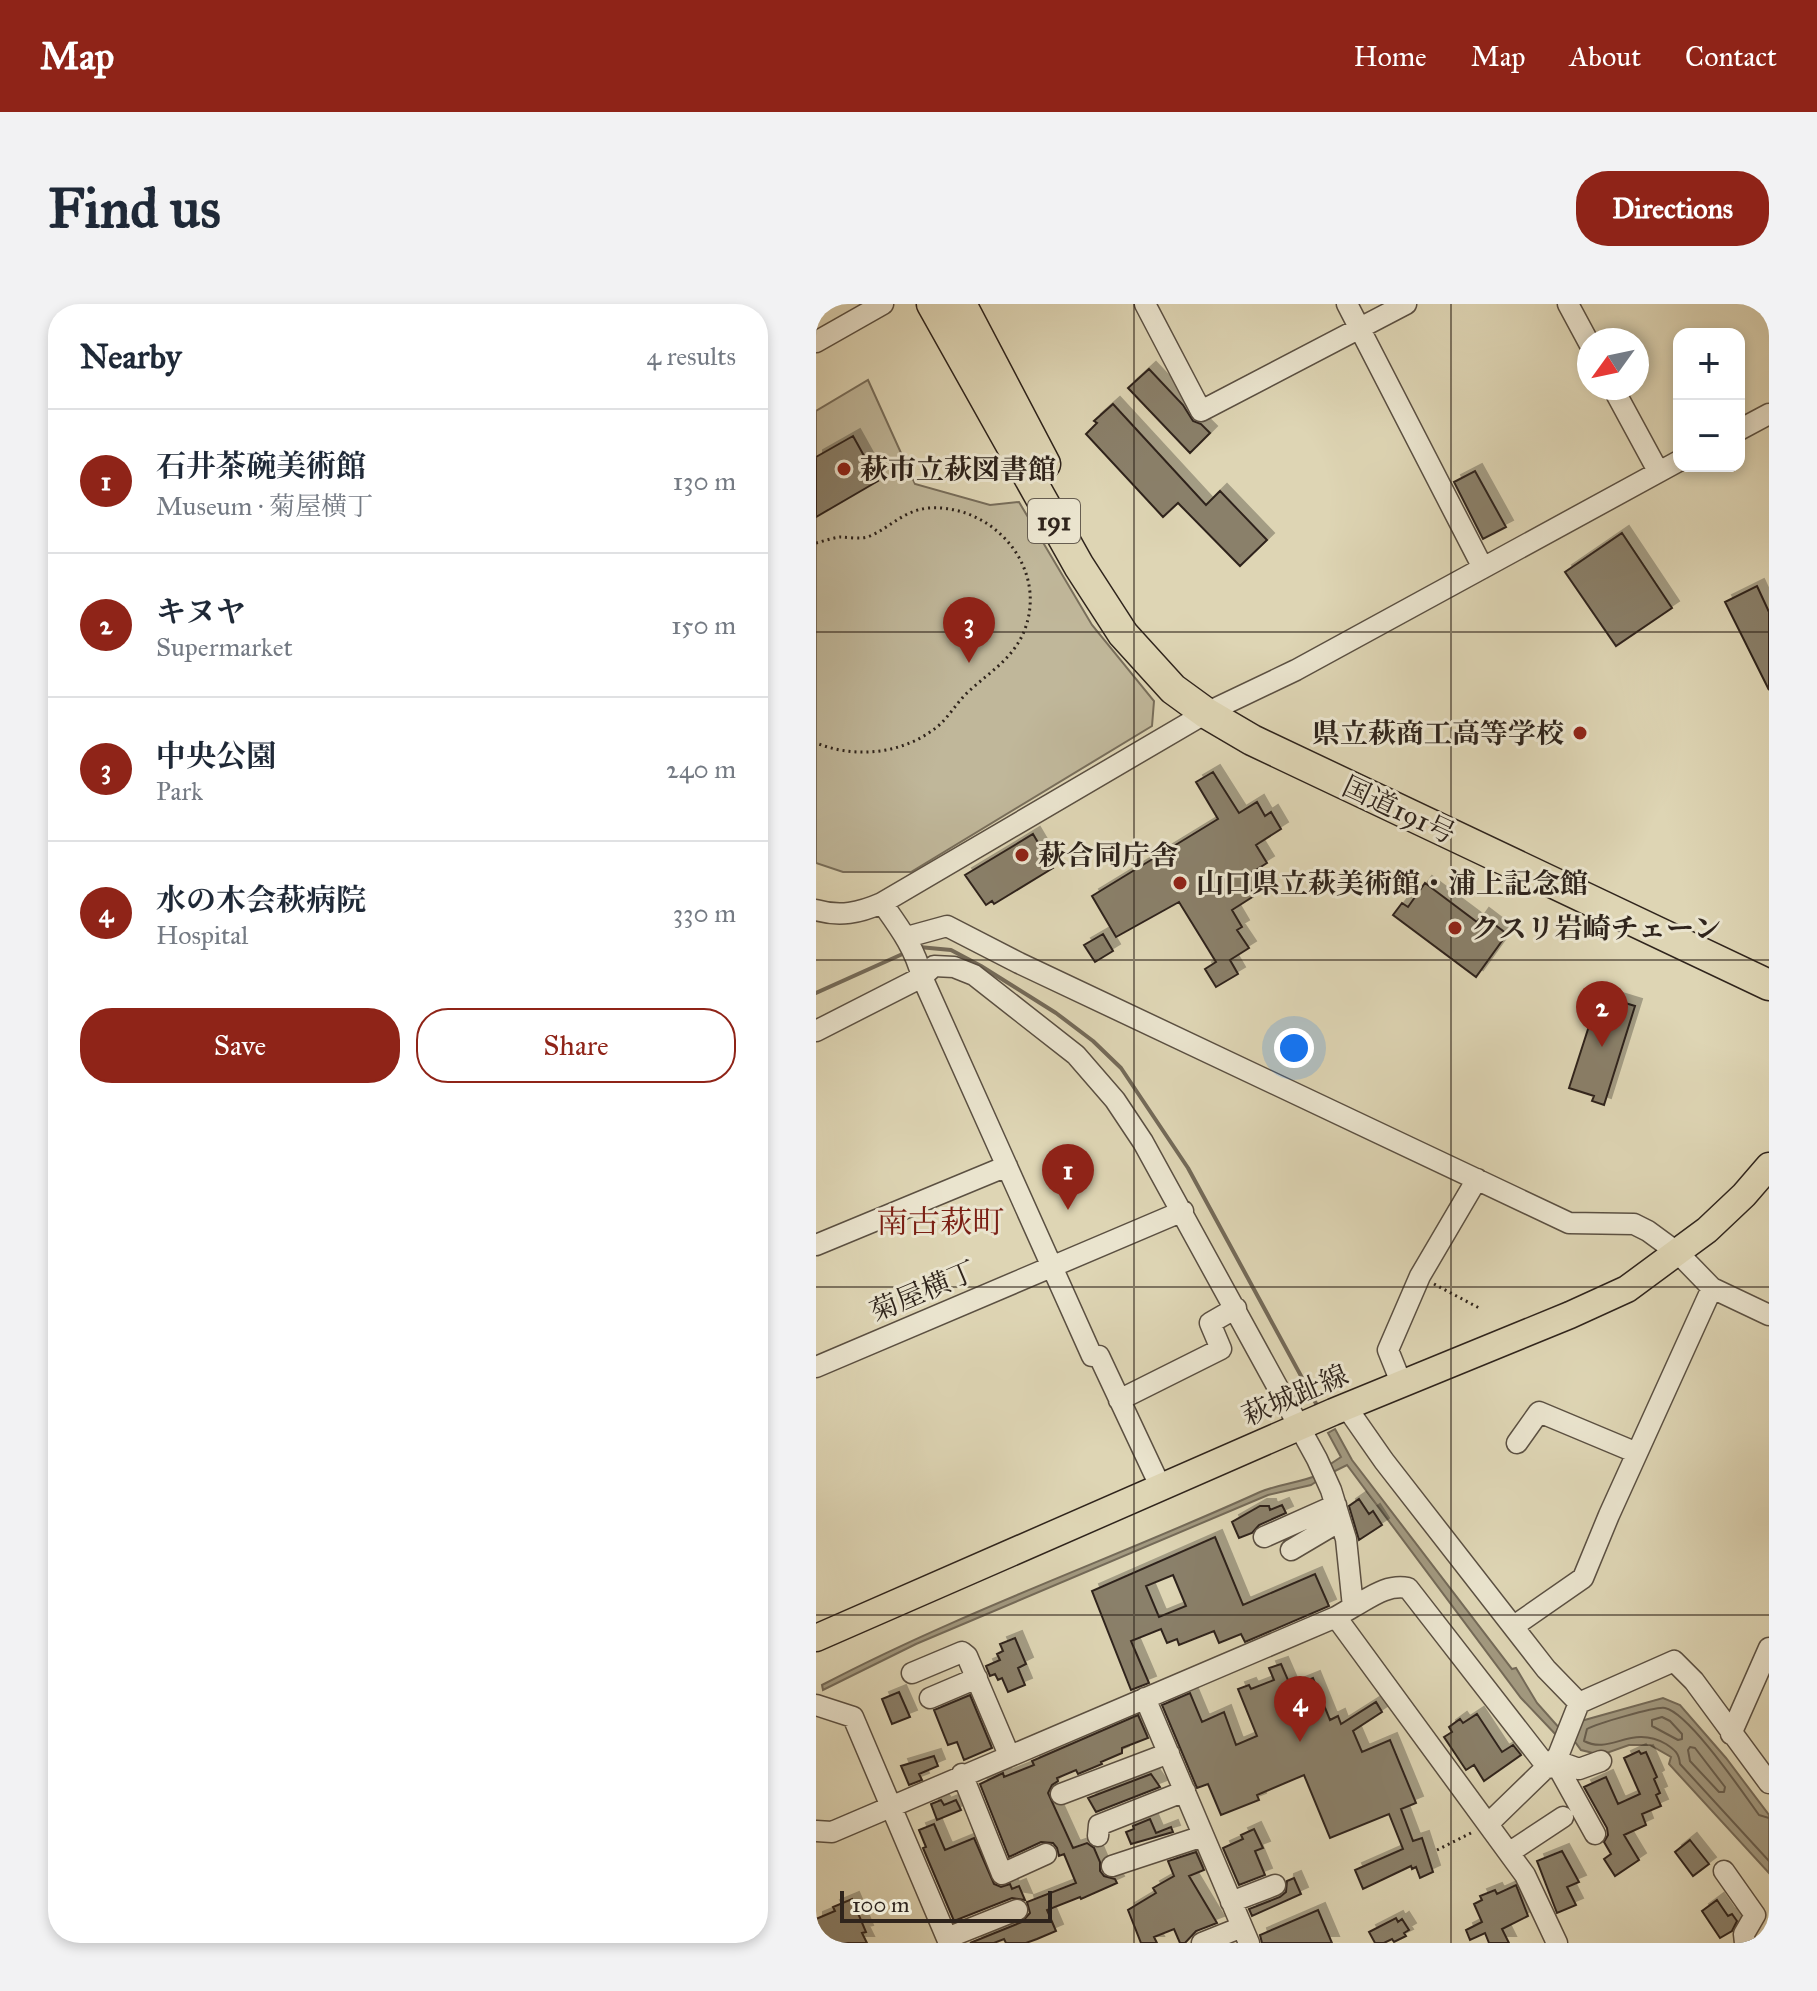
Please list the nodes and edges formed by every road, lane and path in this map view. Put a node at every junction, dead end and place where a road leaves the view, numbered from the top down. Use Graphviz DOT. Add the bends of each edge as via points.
graph roads {
  1 [pos="883,304"];
  2 [pos="932,304"];
  3 [pos="961,304"];
  4 [pos="1145,304"];
  5 [pos="1347,304"];
  6 [pos="1406,304"];
  7 [pos="1568,304"];
  8 [pos="1359,328"];
  9 [pos="1581,328"];
  10 [pos="816,342"];
  11 [pos="1620,400"];
  12 [pos="1769,414"];
  13 [pos="1745,427"];
  14 [pos="1673,464"];
  15 [pos="1658,471"];
  16 [pos="816,543"];
  17 [pos="1483,568"];
  18 [pos="1206,713"];
  19 [pos="816,743"];
  20 [pos="882,903"];
  21 [pos="816,910"];
  22 [pos="914,955"];
  23 [pos="1769,985"];
  24 [pos="816,1031"];
  25 [pos="1007,1166"];
  26 [pos="1769,1166"];
  27 [pos="1477,1179"];
  28 [pos="1183,1211"];
  29 [pos="816,1245"];
  30 [pos="1678,1253"];
  31 [pos="1052,1267"];
  32 [pos="1420,1276"];
  33 [pos="1712,1288"];
  34 [pos="1236,1308"];
  35 [pos="1481,1309"];
  36 [pos="1769,1315"];
  37 [pos="816,1367"];
  38 [pos="1402,1385"];
  39 [pos="1119,1400"];
  40 [pos="1340,1410"];
  41 [pos="1299,1427"];
  42 [pos="1517,1443"];
  43 [pos="1637,1453"];
  44 [pos="1161,1488"];
  45 [pos="1336,1506"];
  46 [pos="1264,1537"];
  47 [pos="1291,1550"];
  48 [pos="1345,1612"];
  49 [pos="1514,1626"];
  50 [pos="816,1638"];
  51 [pos="1769,1648"];
  52 [pos="912,1673"];
  53 [pos="977,1678"];
  54 [pos="930,1698"];
  55 [pos="1145,1698"];
  56 [pos="816,1705"];
  57 [pos="1575,1711"];
  58 [pos="1731,1734"];
  59 [pos="1169,1753"];
  60 [pos="1009,1755"];
  61 [pos="1554,1761"];
  62 [pos="1601,1761"];
  63 [pos="962,1774"];
  64 [pos="1769,1783"];
  65 [pos="1185,1791"];
  66 [pos="1061,1794"];
  67 [pos="892,1806"];
  68 [pos="1563,1817"];
  69 [pos="1489,1823"];
  70 [pos="816,1831"];
  71 [pos="1595,1834"];
  72 [pos="1098,1836"];
  73 [pos="1203,1836"];
  74 [pos="1437,1850"];
  75 [pos="1510,1852"];
  76 [pos="1046,1854"];
  77 [pos="1112,1866"];
  78 [pos="1724,1871"];
  79 [pos="1275,1885"];
  80 [pos="1231,1902"];
  81 [pos="1017,1910"];
  82 [pos="1245,1935"];
  83 [pos="948,1940"];
  84 [pos="1202,1943"];
  85 [pos="1557,1943"];
  86 [pos="1745,1943"];
  1 -- 10 [label="street"];
  2 -- 18 [label="highway, 国道191号 / 191" via="1079,566 1123,634 1173,689"];
  3 -- 18 [label="highway, 国道191号 / 191" via="1128,613"];
  4 -- 8 [label="street" via="1201,411"];
  5 -- 8 [label="street"];
  6 -- 8 [label="street"];
  7 -- 9 [label="street"];
  8 -- 17 [label="street"];
  11 -- 15 [label="street"];
  12 -- 13 [label="street"];
  14 -- 15 [label="street"];
  15 -- 17 [label="street"];
  16 -- 19 [label="path" via="867,538 904,513 949,508 991,524 1010,541 1024,570 1030,601 1026,627 1013,652 939,726 915,742 859,752"];
  17 -- 18 [label="street"];
  18 -- 20 [label="street"];
  18 -- 23 [label="highway, 国道191号 / 191" via="1252,740"];
  20 -- 21 [label="street" via="845,914"];
  20 -- 22 [label="street"];
  22 -- 24 [label="street"];
  22 -- 25 [label="street"];
  22 -- 27 [label="street" via="947,926"];
  22 -- 28 [label="street" via="934,966 974,975 1076,1055 1115,1100"];
  25 -- 29 [label="street"];
  25 -- 31 [label="street"];
  26 -- 30 [label="main road, 萩城趾線"];
  27 -- 30 [label="street" via="1569,1223 1634,1224"];
  27 -- 32 [label="street"];
  28 -- 31 [label="street, 菊屋横丁"];
  28 -- 34 [label="street"];
  30 -- 33 [label="street"];
  30 -- 38 [label="main road, 萩城趾線" via="1627,1289"];
  31 -- 37 [label="street, 菊屋横丁"];
  31 -- 39 [label="street" via="1092,1356 1099,1356"];
  32 -- 35 [label="path"];
  32 -- 38 [label="street" via="1388,1350"];
  33 -- 36 [label="street"];
  33 -- 43 [label="street"];
  34 -- 39 [label="street" via="1210,1323 1221,1349"];
  34 -- 41 [label="street"];
  38 -- 40 [label="main road, 萩城趾線"];
  39 -- 44 [label="street"];
  40 -- 41 [label="main road, 萩城趾線"];
  40 -- 49 [label="street"];
  41 -- 44 [label="main road, 萩城趾線"];
  41 -- 45 [label="street"];
  42 -- 43 [label="street" via="1539,1412"];
  43 -- 49 [label="street" via="1583,1578"];
  44 -- 50 [label="main road, 萩城趾線"];
  45 -- 46 [label="street"];
  45 -- 47 [label="street"];
  45 -- 48 [label="street" via="1346,1539"];
  48 -- 55 [label="street"];
  48 -- 61 [label="street" via="1381,1591 1408,1588"];
  48 -- 69 [label="street"];
  49 -- 57 [label="street"];
  51 -- 58 [label="street"];
  52 -- 53 [label="street" via="962,1652"];
  53 -- 54 [label="street"];
  53 -- 60 [label="street"];
  55 -- 59 [label="street"];
  55 -- 60 [label="street"];
  56 -- 67 [label="street" via="853,1717"];
  57 -- 58 [label="street" via="1674,1661"];
  57 -- 61 [label="street"];
  58 -- 64 [label="street"];
  59 -- 65 [label="street"];
  59 -- 66 [label="street"];
  60 -- 63 [label="street"];
  61 -- 62 [label="street" via="1579,1769"];
  61 -- 69 [label="street"];
  61 -- 71 [label="street"];
  63 -- 67 [label="street"];
  63 -- 76 [label="street" via="1002,1874"];
  65 -- 72 [label="street" via="1099,1825"];
  65 -- 73 [label="street"];
  67 -- 70 [label="street" via="832,1832"];
  67 -- 83 [label="street"];
  68 -- 75 [label="street"];
  69 -- 74 [label="path"];
  69 -- 75 [label="street"];
  73 -- 77 [label="street"];
  73 -- 80 [label="street"];
  75 -- 85 [label="street"];
  78 -- 86 [label="street" via="1755,1915"];
  79 -- 80 [label="street"];
  80 -- 82 [label="street"];
  81 -- 83 [label="street"];
  82 -- 84 [label="street"];
}
